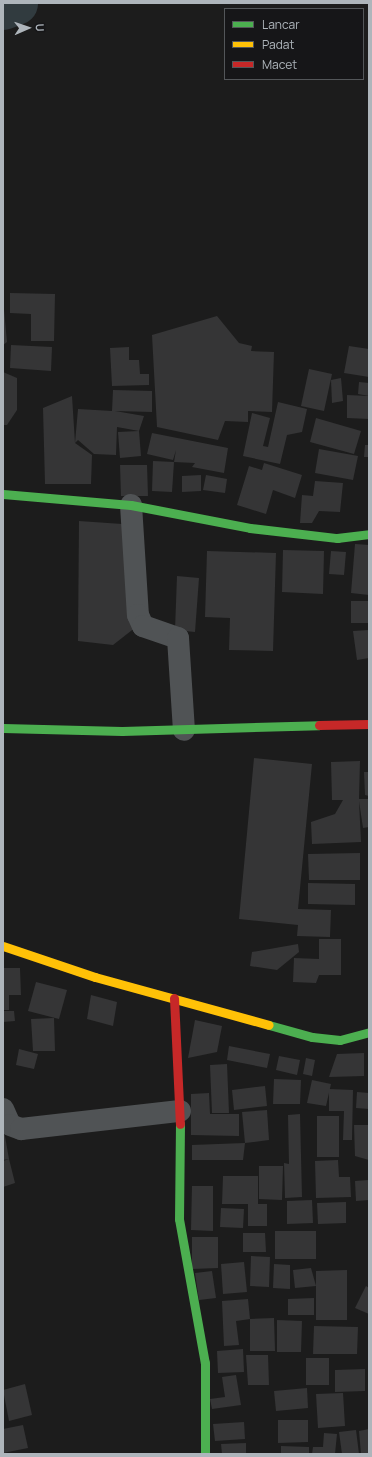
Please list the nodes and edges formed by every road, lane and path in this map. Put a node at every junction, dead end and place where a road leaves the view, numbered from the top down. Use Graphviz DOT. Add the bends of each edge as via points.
graph roads {
  1 [pos="3,494"];
  2 [pos="131,505"];
  3 [pos="369,534"];
  4 [pos="369,724"];
  5 [pos="3,728"];
  6 [pos="184,730"];
  7 [pos="3,946"];
  8 [pos="174,998"];
  9 [pos="369,1032"];
  10 [pos="3,1109"];
  11 [pos="180,1111"];
  12 [pos="205,1454"];
  1 -- 2 [label="street"];
  2 -- 3 [label="street" via="258,529 337,538"];
  2 -- 6 [label="street" via="138,615 143,626 178,638"];
  4 -- 6 [label="street"];
  5 -- 6 [label="street"];
  7 -- 8 [label="street" via="95,977"];
  8 -- 9 [label="street" via="327,1039"];
  8 -- 11 [label="street"];
  10 -- 11 [label="street" via="10,1125 21,1129"];
  11 -- 12 [label="street" via="179,1219 205,1363"];
}
